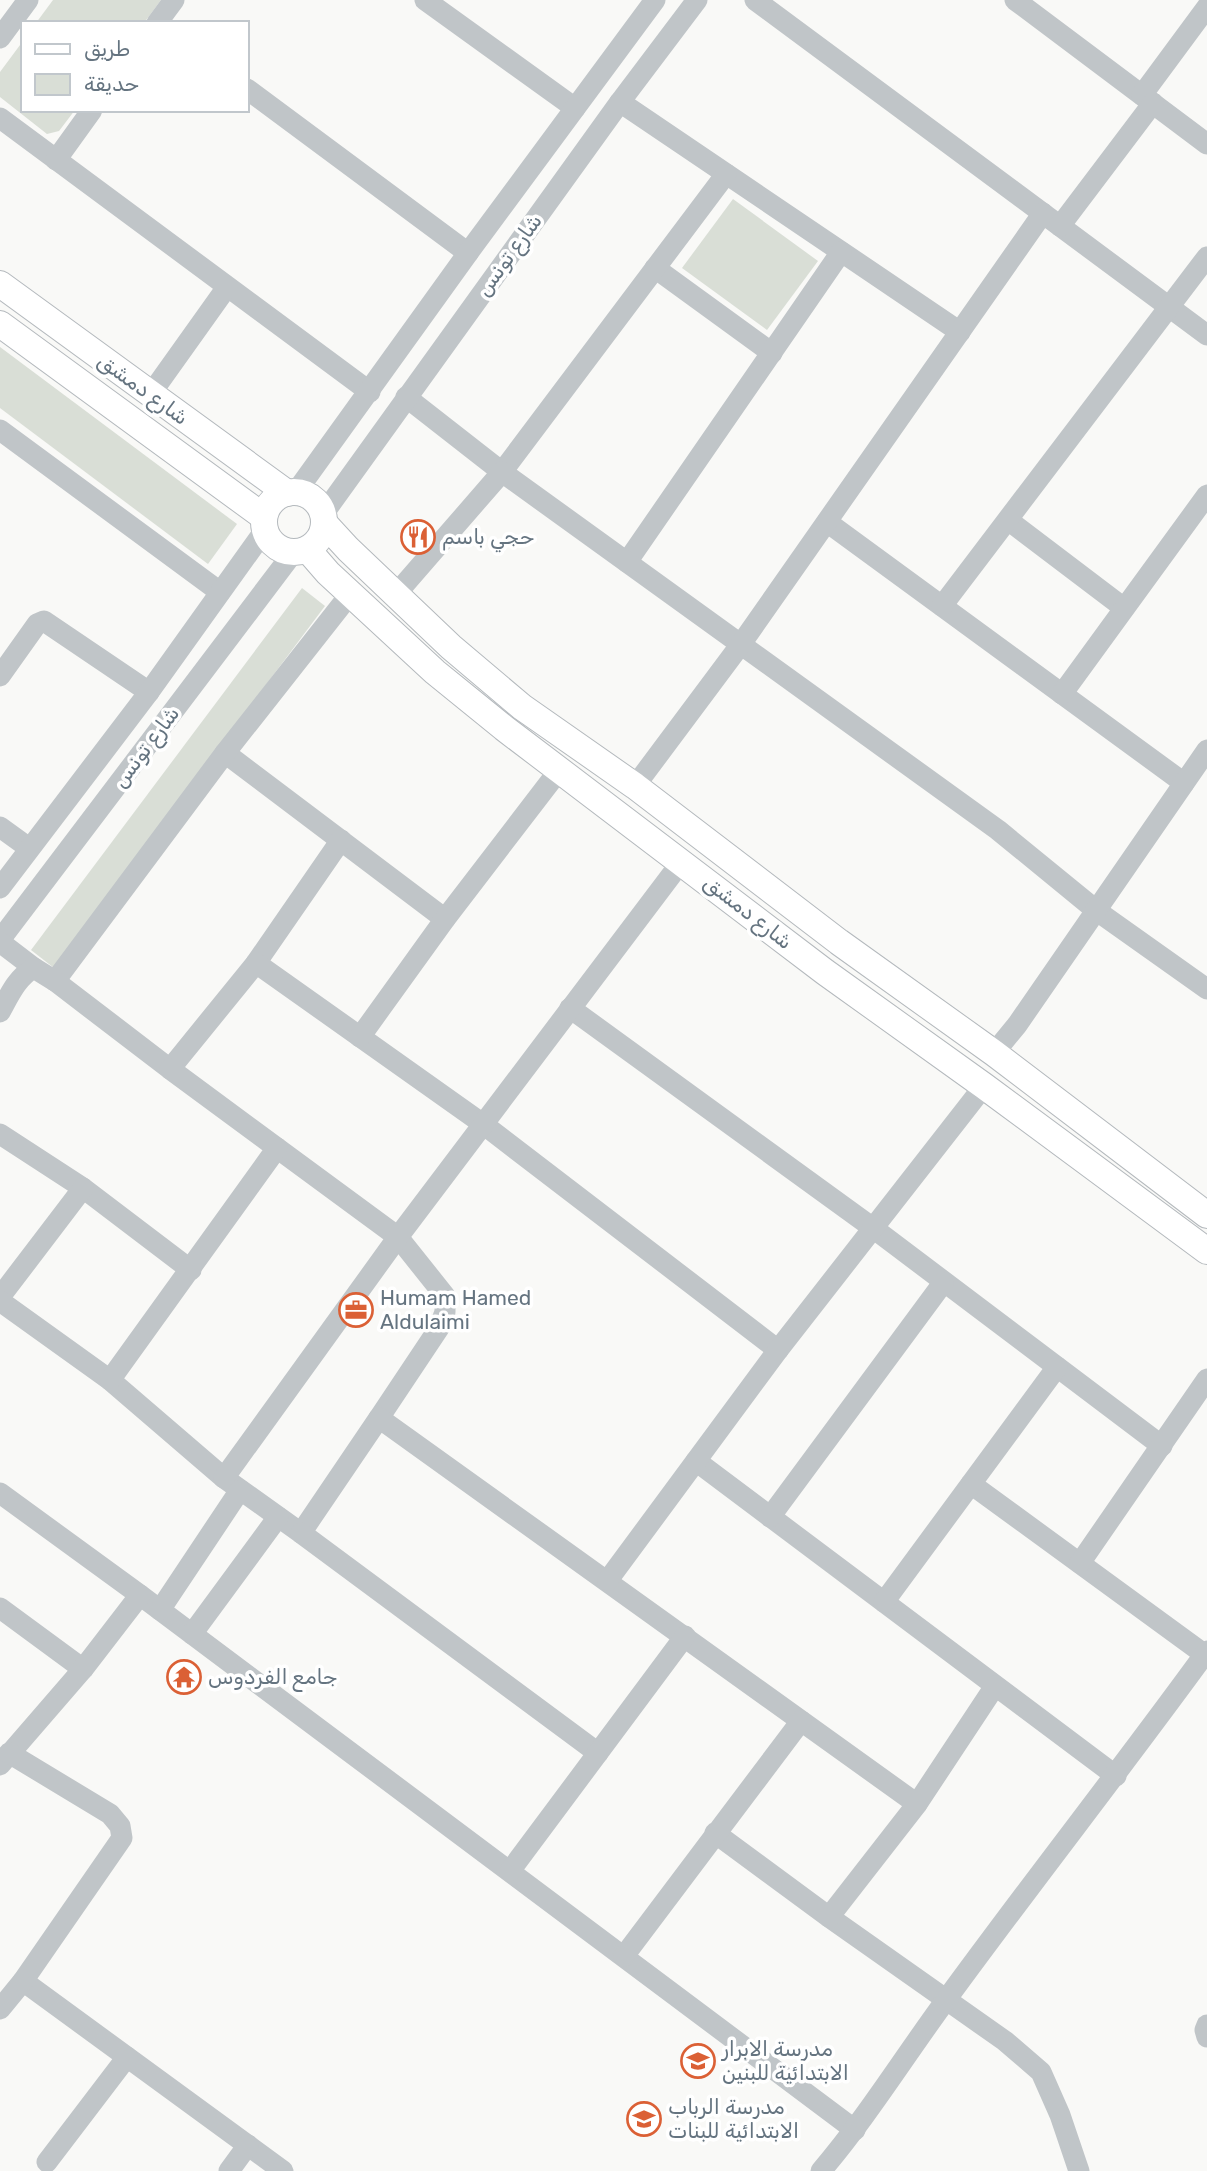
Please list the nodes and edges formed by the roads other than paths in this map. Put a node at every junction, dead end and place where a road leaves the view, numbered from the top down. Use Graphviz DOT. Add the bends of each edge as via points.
graph roads {
  1 [pos="28,0"];
  2 [pos="174,0"];
  3 [pos="425,0"];
  4 [pos="655,0"];
  5 [pos="697,0"];
  6 [pos="755,0"];
  7 [pos="1021,2"];
  8 [pos="1207,7"];
  9 [pos="158,21"];
  10 [pos="0,38"];
  11 [pos="248,90"];
  12 [pos="1147,99"];
  13 [pos="620,102"];
  14 [pos="575,108"];
  15 [pos="91,112"];
  16 [pos="0,118"];
  17 [pos="1207,144"];
  18 [pos="56,160"];
  19 [pos="726,174"];
  20 [pos="1051,219"];
  21 [pos="841,252"];
  22 [pos="468,253"];
  23 [pos="1207,257"];
  24 [pos="655,268"];
  25 [pos="0,284"];
  26 [pos="227,287"];
  27 [pos="1170,307"];
  28 [pos="0,324"];
  29 [pos="960,332"];
  30 [pos="1207,335"];
  31 [pos="772,353"];
  32 [pos="370,392"];
  33 [pos="150,395"];
  34 [pos="406,397"];
  35 [pos="0,430"];
  36 [pos="502,472"];
  37 [pos="292,492"];
  38 [pos="1207,495"];
  39 [pos="324,518"];
  40 [pos="1008,520"];
  41 [pos="827,522"];
  42 [pos="265,523"];
  43 [pos="300,551"];
  44 [pos="627,562"];
  45 [pos="220,592"];
  46 [pos="351,593"];
  47 [pos="396,594"];
  48 [pos="942,606"];
  49 [pos="1124,608"];
  50 [pos="741,644"];
  51 [pos="0,676"];
  52 [pos="149,692"];
  53 [pos="1062,694"];
  54 [pos="1207,750"];
  55 [pos="225,753"];
  56 [pos="560,769"];
  57 [pos="1184,783"];
  58 [pos="635,786"];
  59 [pos="0,827"];
  60 [pos="341,840"];
  61 [pos="29,848"];
  62 [pos="682,861"];
  63 [pos="0,888"];
  64 [pos="1097,911"];
  65 [pos="445,919"];
  66 [pos="0,941"];
  67 [pos="256,964"];
  68 [pos="34,968"];
  69 [pos="55,981"];
  70 [pos="1206,985"];
  71 [pos="570,1008"];
  72 [pos="0,1012"];
  73 [pos="360,1037"];
  74 [pos="994,1053"];
  75 [pos="170,1069"];
  76 [pos="984,1086"];
  77 [pos="483,1124"];
  78 [pos="0,1134"];
  79 [pos="277,1147"];
  80 [pos="83,1188"];
  81 [pos="1207,1216"];
  82 [pos="873,1228"];
  83 [pos="398,1237"];
  84 [pos="1207,1251"];
  85 [pos="191,1270"];
  86 [pos="943,1283"];
  87 [pos="0,1299"];
  88 [pos="778,1350"];
  89 [pos="1057,1367"];
  90 [pos="1207,1379"];
  91 [pos="110,1380"];
  92 [pos="379,1418"];
  93 [pos="1162,1446"];
  94 [pos="696,1461"];
  95 [pos="232,1484"];
  96 [pos="971,1484"];
  97 [pos="0,1493"];
  98 [pos="278,1517"];
  99 [pos="770,1517"];
  100 [pos="301,1533"];
  101 [pos="1080,1563"];
  102 [pos="608,1580"];
  103 [pos="140,1595"];
  104 [pos="884,1602"];
  105 [pos="0,1608"];
  106 [pos="160,1610"];
  107 [pos="192,1634"];
  108 [pos="685,1636"];
  109 [pos="1206,1652"];
  110 [pos="83,1670"];
  111 [pos="995,1686"];
  112 [pos="802,1721"];
  113 [pos="598,1753"];
  114 [pos="5,1759"];
  115 [pos="1116,1776"];
  116 [pos="916,1804"];
  117 [pos="715,1833"];
  118 [pos="510,1871"];
  119 [pos="829,1917"];
  120 [pos="624,1956"];
  121 [pos="23,1981"];
  122 [pos="946,2000"];
  123 [pos="0,2009"];
  124 [pos="1207,2025"];
  125 [pos="1207,2037"];
  126 [pos="127,2057"];
  127 [pos="855,2130"];
  128 [pos="248,2146"];
  129 [pos="48,2168"];
  130 [pos="229,2171"];
  131 [pos="283,2171"];
  132 [pos="821,2171"];
  133 [pos="1079,2171"];
  1 -- 10 [label="street"];
  2 -- 9 [label="street"];
  3 -- 14 [label="street"];
  4 -- 14 [label="street, شارع تونس"];
  5 -- 13 [label="street, شارع تونس"];
  6 -- 20 [label="street"];
  7 -- 12 [label="street"];
  8 -- 12 [label="street"];
  11 -- 22 [label="street"];
  12 -- 17 [label="street"];
  12 -- 20 [label="street"];
  13 -- 19 [label="street"];
  13 -- 34 [label="street, شارع تونس"];
  14 -- 22 [label="street, شارع تونس"];
  15 -- 18 [label="street"];
  16 -- 18 [label="street"];
  18 -- 26 [label="street"];
  19 -- 21 [label="street"];
  19 -- 24 [label="street"];
  20 -- 27 [label="street"];
  20 -- 29 [label="street"];
  21 -- 29 [label="street"];
  21 -- 31 [label="street"];
  22 -- 32 [label="street, شارع تونس"];
  23 -- 27 [label="street"];
  24 -- 31 [label="street"];
  24 -- 36 [label="street"];
  25 -- 33 [label="main road, شارع دمشق"];
  26 -- 32 [label="street"];
  26 -- 33 [label="street"];
  27 -- 30 [label="street"];
  27 -- 40 [label="street"];
  28 -- 42 [label="main road, شارع دمشق"];
  29 -- 41 [label="street"];
  31 -- 44 [label="street"];
  32 -- 37 [label="street, شارع تونس"];
  33 -- 37 [label="main road, شارع دمشق"];
  34 -- 36 [label="street"];
  34 -- 39 [label="street, شارع تونس"];
  35 -- 45 [label="street"];
  36 -- 44 [label="street"];
  36 -- 47 [label="street"];
  37 -- 39 [label="main road" via="313,498"];
  37 -- 42 [label="main road" via="272,502"];
  38 -- 49 [label="street"];
  39 -- 43 [label="main road" via="320,539"];
  39 -- 47 [label="main road, شارع دمشق"];
  40 -- 48 [label="street"];
  40 -- 49 [label="street"];
  41 -- 48 [label="street"];
  41 -- 50 [label="street"];
  42 -- 43 [label="main road" via="275,546"];
  42 -- 45 [label="street, شارع تونس"];
  43 -- 46 [label="main road, شارع دمشق"];
  43 -- 66 [label="street, شارع تونس"];
  44 -- 50 [label="street"];
  45 -- 52 [label="street, شارع تونس"];
  46 -- 55 [label="street"];
  46 -- 56 [label="main road, شارع دمشق" via="443,680"];
  47 -- 58 [label="main road, شارع دمشق" via="513,700"];
  48 -- 53 [label="street"];
  49 -- 53 [label="street"];
  50 -- 58 [label="street"];
  50 -- 64 [label="street" via="998,830"];
  51 -- 52 [label="street" via="37,624 44,621"];
  52 -- 61 [label="street, شارع تونس"];
  53 -- 57 [label="street"];
  54 -- 57 [label="street"];
  55 -- 60 [label="street"];
  55 -- 69 [label="street"];
  56 -- 62 [label="main road, شارع دمشق"];
  56 -- 65 [label="street"];
  57 -- 64 [label="street"];
  58 -- 74 [label="main road, شارع دمشق"];
  59 -- 61 [label="street"];
  60 -- 65 [label="street"];
  60 -- 67 [label="street"];
  61 -- 63 [label="street, شارع تونس"];
  62 -- 71 [label="street"];
  62 -- 76 [label="main road, شارع دمشق" via="825,972"];
  64 -- 70 [label="street"];
  64 -- 74 [label="street"];
  65 -- 73 [label="street"];
  66 -- 68 [label="street"];
  67 -- 73 [label="street"];
  67 -- 75 [label="street"];
  68 -- 69 [label="street"];
  68 -- 72 [label="street"];
  69 -- 75 [label="street"];
  71 -- 77 [label="street"];
  71 -- 82 [label="street"];
  73 -- 77 [label="street"];
  74 -- 81 [label="main road, شارع دمشق"];
  75 -- 79 [label="street"];
  76 -- 82 [label="street"];
  76 -- 84 [label="main road, شارع دمشق"];
  77 -- 83 [label="street"];
  77 -- 88 [label="street"];
  78 -- 80 [label="street"];
  79 -- 83 [label="street"];
  79 -- 85 [label="street"];
  80 -- 85 [label="street"];
  80 -- 87 [label="street"];
  82 -- 86 [label="street"];
  82 -- 88 [label="street"];
  83 -- 92 [label="street" via="445,1296 445,1312"];
  83 -- 95 [label="street"];
  85 -- 91 [label="street"];
  86 -- 89 [label="street"];
  86 -- 99 [label="street"];
  87 -- 91 [label="street"];
  88 -- 94 [label="street"];
  89 -- 93 [label="street"];
  89 -- 96 [label="street"];
  90 -- 93 [label="street"];
  91 -- 95 [label="street"];
  92 -- 100 [label="street"];
  92 -- 102 [label="street"];
  93 -- 101 [label="street"];
  94 -- 99 [label="street"];
  94 -- 102 [label="street"];
  95 -- 98 [label="street"];
  95 -- 106 [label="street"];
  96 -- 101 [label="street"];
  96 -- 104 [label="street"];
  97 -- 103 [label="street"];
  98 -- 100 [label="street"];
  98 -- 107 [label="street"];
  99 -- 104 [label="street"];
  100 -- 113 [label="street"];
  101 -- 109 [label="street"];
  102 -- 108 [label="street"];
  103 -- 106 [label="street"];
  103 -- 110 [label="street"];
  104 -- 111 [label="street"];
  105 -- 110 [label="street"];
  106 -- 107 [label="street"];
  107 -- 118 [label="street"];
  108 -- 112 [label="street"];
  108 -- 113 [label="street"];
  109 -- 115 [label="street"];
  110 -- 114 [label="street"];
  111 -- 115 [label="street"];
  111 -- 116 [label="street"];
  112 -- 116 [label="street"];
  112 -- 117 [label="street"];
  113 -- 118 [label="street"];
  114 -- 121 [label="street" via="110,1814 120,1826 122,1838"];
  115 -- 122 [label="street"];
  116 -- 119 [label="street"];
  117 -- 119 [label="street"];
  117 -- 120 [label="street"];
  118 -- 120 [label="street"];
  119 -- 122 [label="street"];
  120 -- 127 [label="street"];
  121 -- 123 [label="street"];
  121 -- 126 [label="street"];
  122 -- 127 [label="street"];
  122 -- 133 [label="street" via="1041,2072"];
  124 -- 125 [label="street"];
  126 -- 128 [label="street"];
  126 -- 129 [label="street"];
  127 -- 132 [label="street"];
  128 -- 130 [label="street"];
  128 -- 131 [label="street"];
}
